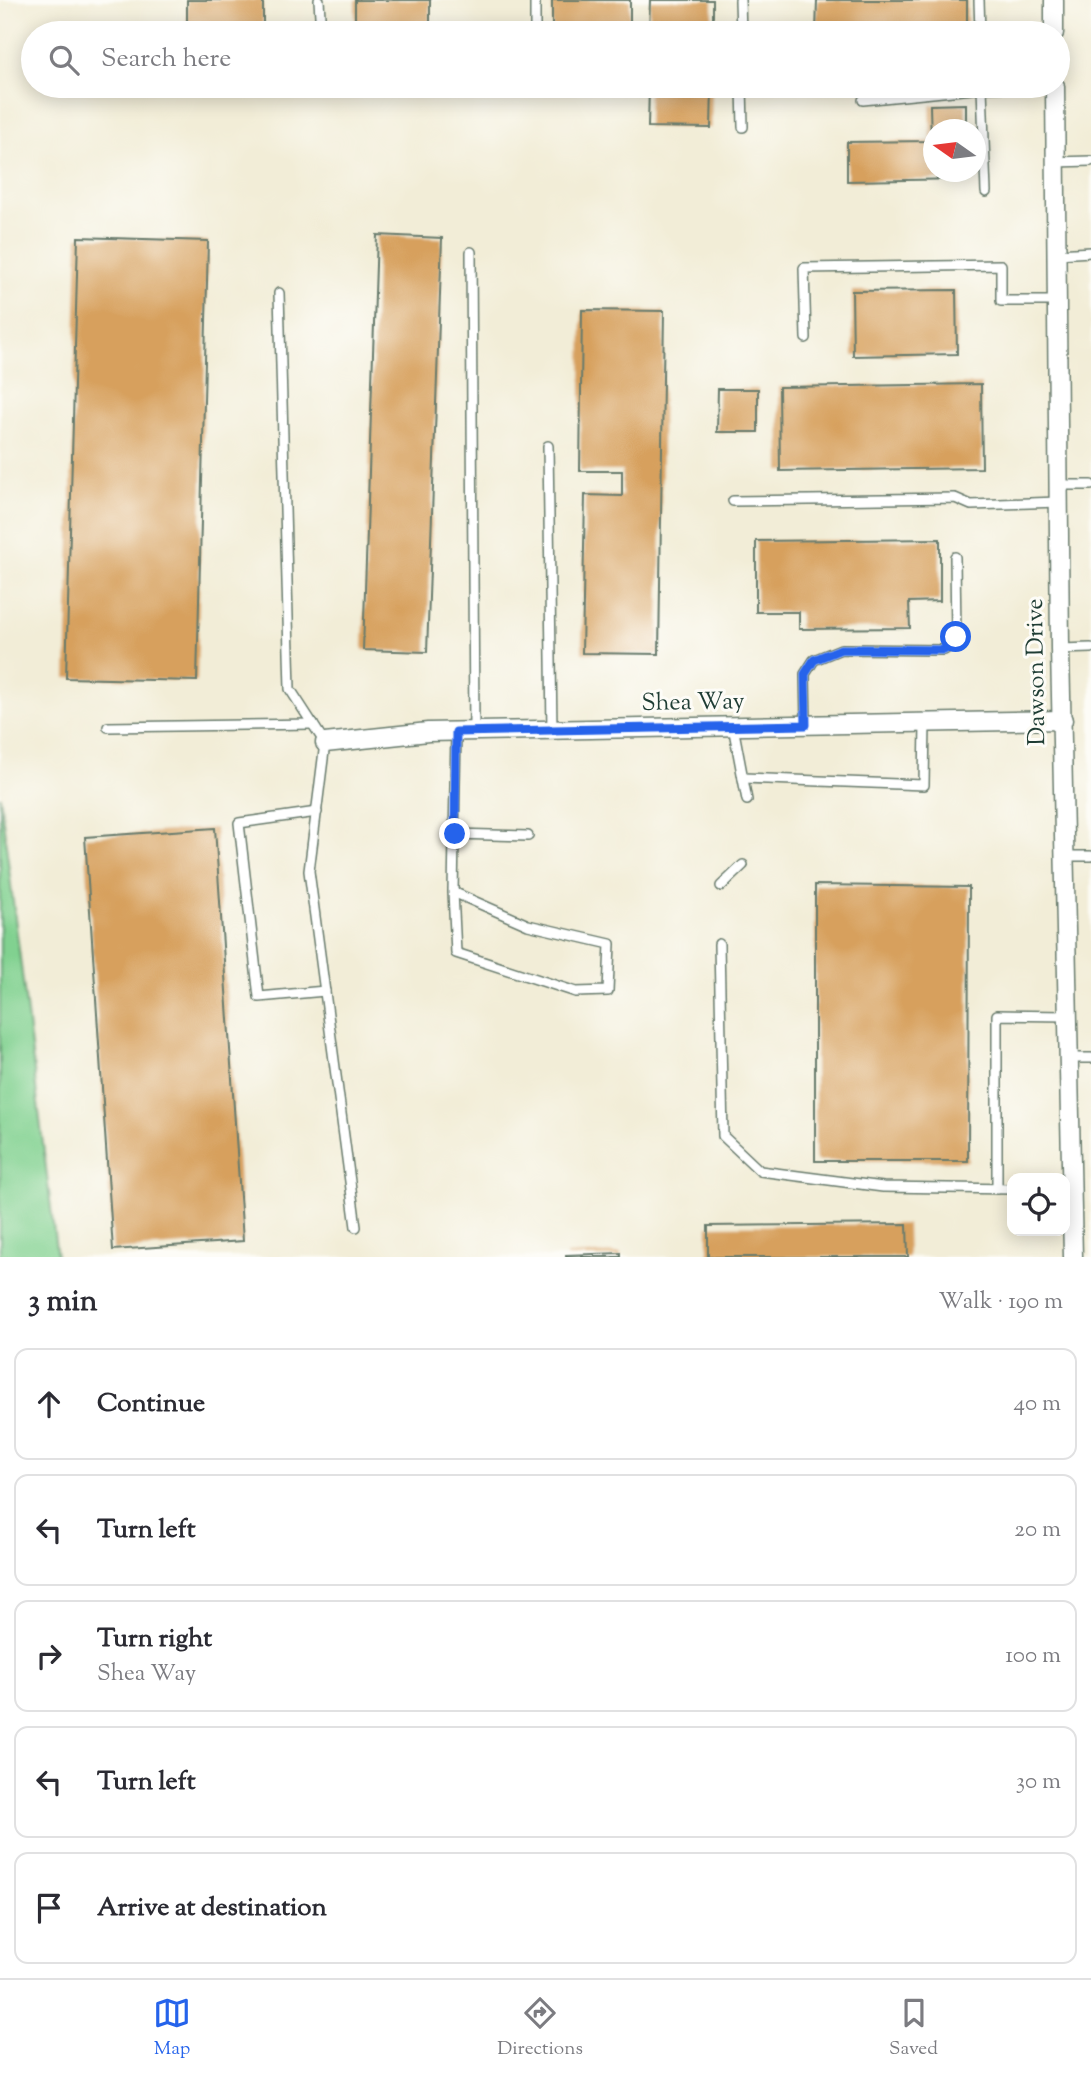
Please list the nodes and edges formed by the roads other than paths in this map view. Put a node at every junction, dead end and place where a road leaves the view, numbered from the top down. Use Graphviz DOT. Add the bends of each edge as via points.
graph roads {
  1 [pos="319,0"];
  2 [pos="535,0"];
  3 [pos="740,0"];
  4 [pos="979,0"];
  5 [pos="1054,0"];
  6 [pos="320,21"];
  7 [pos="535,21"];
  8 [pos="741,21"];
  9 [pos="980,21"];
  10 [pos="1054,21"];
  11 [pos="742,98"];
  12 [pos="881,98"];
  13 [pos="982,98"];
  14 [pos="1055,98"];
  15 [pos="863,100"];
  16 [pos="743,127"];
  17 [pos="1091,161"];
  18 [pos="1056,162"];
  19 [pos="986,192"];
  20 [pos="471,252"];
  21 [pos="1091,252"];
  22 [pos="1057,254"];
  23 [pos="279,293"];
  24 [pos="1057,301"];
  25 [pos="806,338"];
  26 [pos="548,446"];
  27 [pos="1091,485"];
  28 [pos="1059,494"];
  29 [pos="733,501"];
  30 [pos="955,556"];
  31 [pos="1091,648"];
  32 [pos="1060,649"];
  33 [pos="1063,720"];
  34 [pos="925,723"];
  35 [pos="313,724"];
  36 [pos="806,725"];
  37 [pos="733,726"];
  38 [pos="108,727"];
  39 [pos="552,730"];
  40 [pos="474,731"];
  41 [pos="456,732"];
  42 [pos="325,743"];
  43 [pos="743,778"];
  44 [pos="747,800"];
  45 [pos="317,812"];
  46 [pos="455,834"];
  47 [pos="527,836"];
  48 [pos="1065,856"];
  49 [pos="1091,856"];
  50 [pos="743,865"];
  51 [pos="721,887"];
  52 [pos="453,892"];
  53 [pos="719,944"];
  54 [pos="325,991"];
  55 [pos="1068,1016"];
  56 [pos="1069,1058"];
  57 [pos="1091,1058"];
  58 [pos="1068,1173"];
  59 [pos="997,1189"];
  60 [pos="1007,1189"];
  61 [pos="1070,1217"];
  62 [pos="356,1227"];
  63 [pos="1073,1257"];
  1 -- 6 [label="lane"];
  2 -- 7 [label="lane"];
  3 -- 8 [label="lane"];
  4 -- 9 [label="lane"];
  5 -- 10 [label="street"];
  11 -- 16 [label="lane"];
  12 -- 15 [label="lane"];
  13 -- 19 [label="lane"];
  14 -- 18 [label="street, Dawson Drive"];
  17 -- 18 [label="lane"];
  18 -- 22 [label="street, Dawson Drive"];
  20 -- 40 [label="lane"];
  21 -- 22 [label="lane"];
  22 -- 24 [label="street, Dawson Drive"];
  23 -- 35 [label="lane" via="290,689"];
  24 -- 25 [label="lane" via="1001,301 1001,265 804,268"];
  24 -- 28 [label="street, Dawson Drive"];
  26 -- 39 [label="lane"];
  27 -- 28 [label="lane"];
  28 -- 29 [label="lane" via="971,505 955,498"];
  28 -- 32 [label="street, Dawson Drive"];
  30 -- 36 [label="lane" via="956,637 951,645 944,650 841,649 814,660 805,674"];
  31 -- 32 [label="lane"];
  32 -- 33 [label="street, Dawson Drive"];
  33 -- 34 [label="street, Shea Way"];
  33 -- 48 [label="street, Dawson Drive"];
  34 -- 36 [label="street, Shea Way"];
  34 -- 43 [label="lane" via="924,785"];
  35 -- 38 [label="lane"];
  35 -- 42 [label="lane"];
  36 -- 37 [label="street, Shea Way"];
  37 -- 39 [label="street, Shea Way"];
  37 -- 43 [label="lane"];
  39 -- 40 [label="street, Shea Way"];
  40 -- 41 [label="street, Shea Way"];
  41 -- 42 [label="street, Shea Way"];
  41 -- 46 [label="lane"];
  42 -- 45 [label="lane"];
  43 -- 44 [label="lane"];
  45 -- 54 [label="lane" via="309,871"];
  45 -- 54 [label="lane" via="239,823 259,997"];
  46 -- 47 [label="lane"];
  46 -- 52 [label="lane"];
  48 -- 49 [label="lane"];
  48 -- 55 [label="street, Dawson Drive"];
  50 -- 51 [label="lane"];
  52 -- 52 [label="lane" via="456,953 576,992 608,991 610,944 528,925"];
  53 -- 59 [label="lane" via="723,1136 760,1171 883,1187"];
  54 -- 62 [label="lane"];
  55 -- 56 [label="street, Dawson Drive"];
  55 -- 59 [label="lane" via="997,1015"];
  56 -- 57 [label="lane"];
  56 -- 58 [label="street, Dawson Drive"];
  59 -- 60 [label="lane"];
  61 -- 63 [label="street, Dawson Drive"];
}
